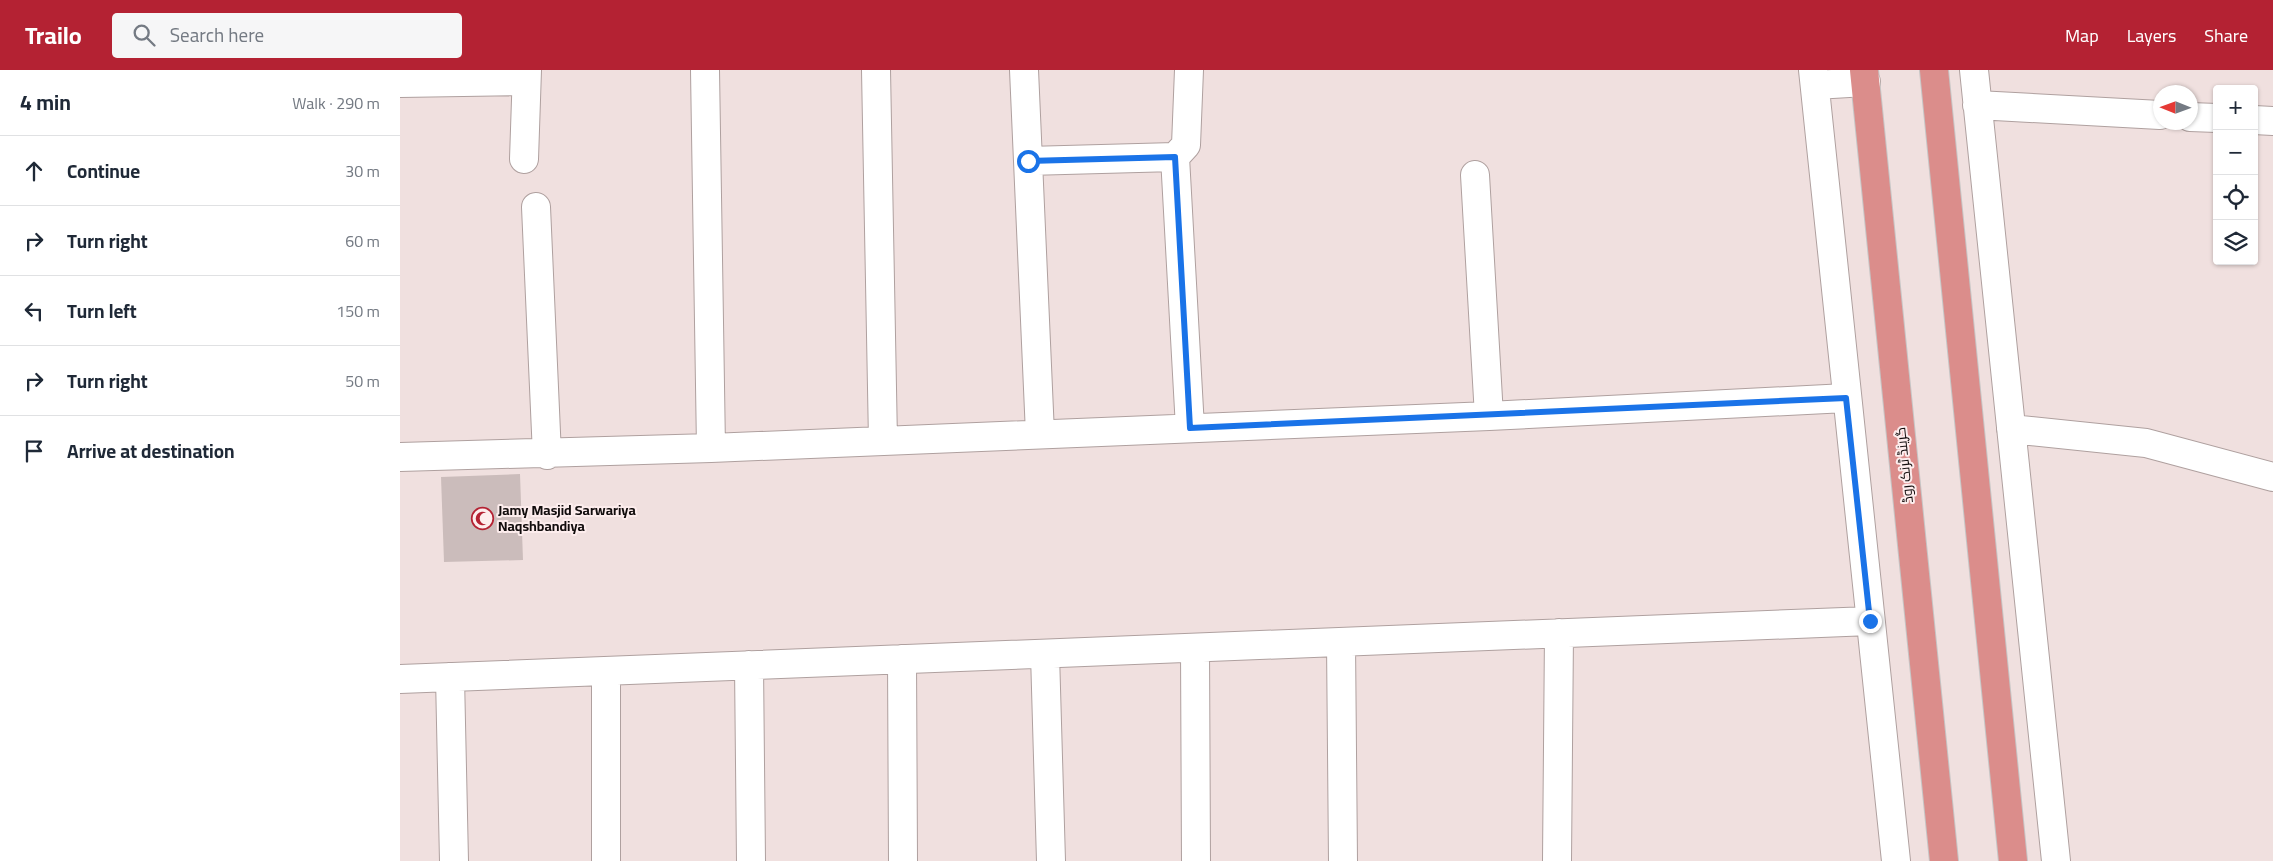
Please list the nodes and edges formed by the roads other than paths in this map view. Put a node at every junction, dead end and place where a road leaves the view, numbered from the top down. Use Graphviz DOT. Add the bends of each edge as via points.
graph roads {
  1 [pos="705,70"];
  2 [pos="876,70"];
  3 [pos="1024,70"];
  4 [pos="1189,70"];
  5 [pos="1934,70"];
  6 [pos="1974,70"];
  7 [pos="527,75"];
  8 [pos="1865,76"];
  9 [pos="1814,78"];
  10 [pos="400,83"];
  11 [pos="1977,105"];
  12 [pos="2153,115"];
  13 [pos="2198,117"];
  14 [pos="2213,118"];
  15 [pos="2258,120"];
  16 [pos="2273,121"];
  17 [pos="1175,157"];
  18 [pos="524,158"];
  19 [pos="1028,161"];
  20 [pos="1475,175"];
  21 [pos="536,207"];
  22 [pos="1846,398"];
  23 [pos="1488,416"];
  24 [pos="1190,428"];
  25 [pos="2011,429"];
  26 [pos="1040,434"];
  27 [pos="883,441"];
  28 [pos="711,448"];
  29 [pos="547,455"];
  30 [pos="400,457"];
  31 [pos="2273,477"];
  32 [pos="1870,621"];
  33 [pos="1559,634"];
  34 [pos="1341,642"];
  35 [pos="1195,648"];
  36 [pos="1045,654"];
  37 [pos="902,659"];
  38 [pos="749,665"];
  39 [pos="606,671"];
  40 [pos="450,677"];
  41 [pos="400,679"];
  42 [pos="454,861"];
  43 [pos="606,861"];
  44 [pos="751,861"];
  45 [pos="903,861"];
  46 [pos="1051,861"];
  47 [pos="1196,861"];
  48 [pos="1343,861"];
  49 [pos="1557,861"];
  50 [pos="1896,861"];
  51 [pos="1944,861"];
  52 [pos="2012,861"];
  53 [pos="2056,861"];
  1 -- 28 [label="street"];
  2 -- 27 [label="street"];
  3 -- 19 [label="street"];
  4 -- 17 [label="street" via="1186,145"];
  5 -- 52 [label="highway"];
  6 -- 11 [label="street"];
  7 -- 10 [label="street"];
  7 -- 18 [label="street"];
  8 -- 9 [label="street"];
  8 -- 51 [label="highway, گرینڈ ٹرنک روڈ"];
  9 -- 22 [label="street"];
  11 -- 12 [label="street"];
  11 -- 25 [label="street"];
  13 -- 14 [label="street"];
  15 -- 16 [label="street"];
  17 -- 19 [label="street"];
  17 -- 24 [label="street"];
  19 -- 26 [label="street"];
  20 -- 23 [label="street"];
  21 -- 29 [label="street"];
  22 -- 23 [label="street"];
  22 -- 32 [label="street"];
  23 -- 24 [label="street"];
  24 -- 26 [label="street"];
  25 -- 31 [label="street" via="2146,443"];
  25 -- 53 [label="street"];
  26 -- 27 [label="street"];
  27 -- 28 [label="street"];
  28 -- 29 [label="street"];
  29 -- 30 [label="street"];
  32 -- 33 [label="street"];
  32 -- 50 [label="street"];
  33 -- 34 [label="street"];
  33 -- 49 [label="street"];
  34 -- 35 [label="street"];
  34 -- 48 [label="street"];
  35 -- 36 [label="street"];
  35 -- 47 [label="street"];
  36 -- 37 [label="street"];
  36 -- 46 [label="street"];
  37 -- 38 [label="street"];
  37 -- 45 [label="street"];
  38 -- 39 [label="street"];
  38 -- 44 [label="street"];
  39 -- 40 [label="street"];
  39 -- 43 [label="street"];
  40 -- 41 [label="street"];
  40 -- 42 [label="street"];
}
